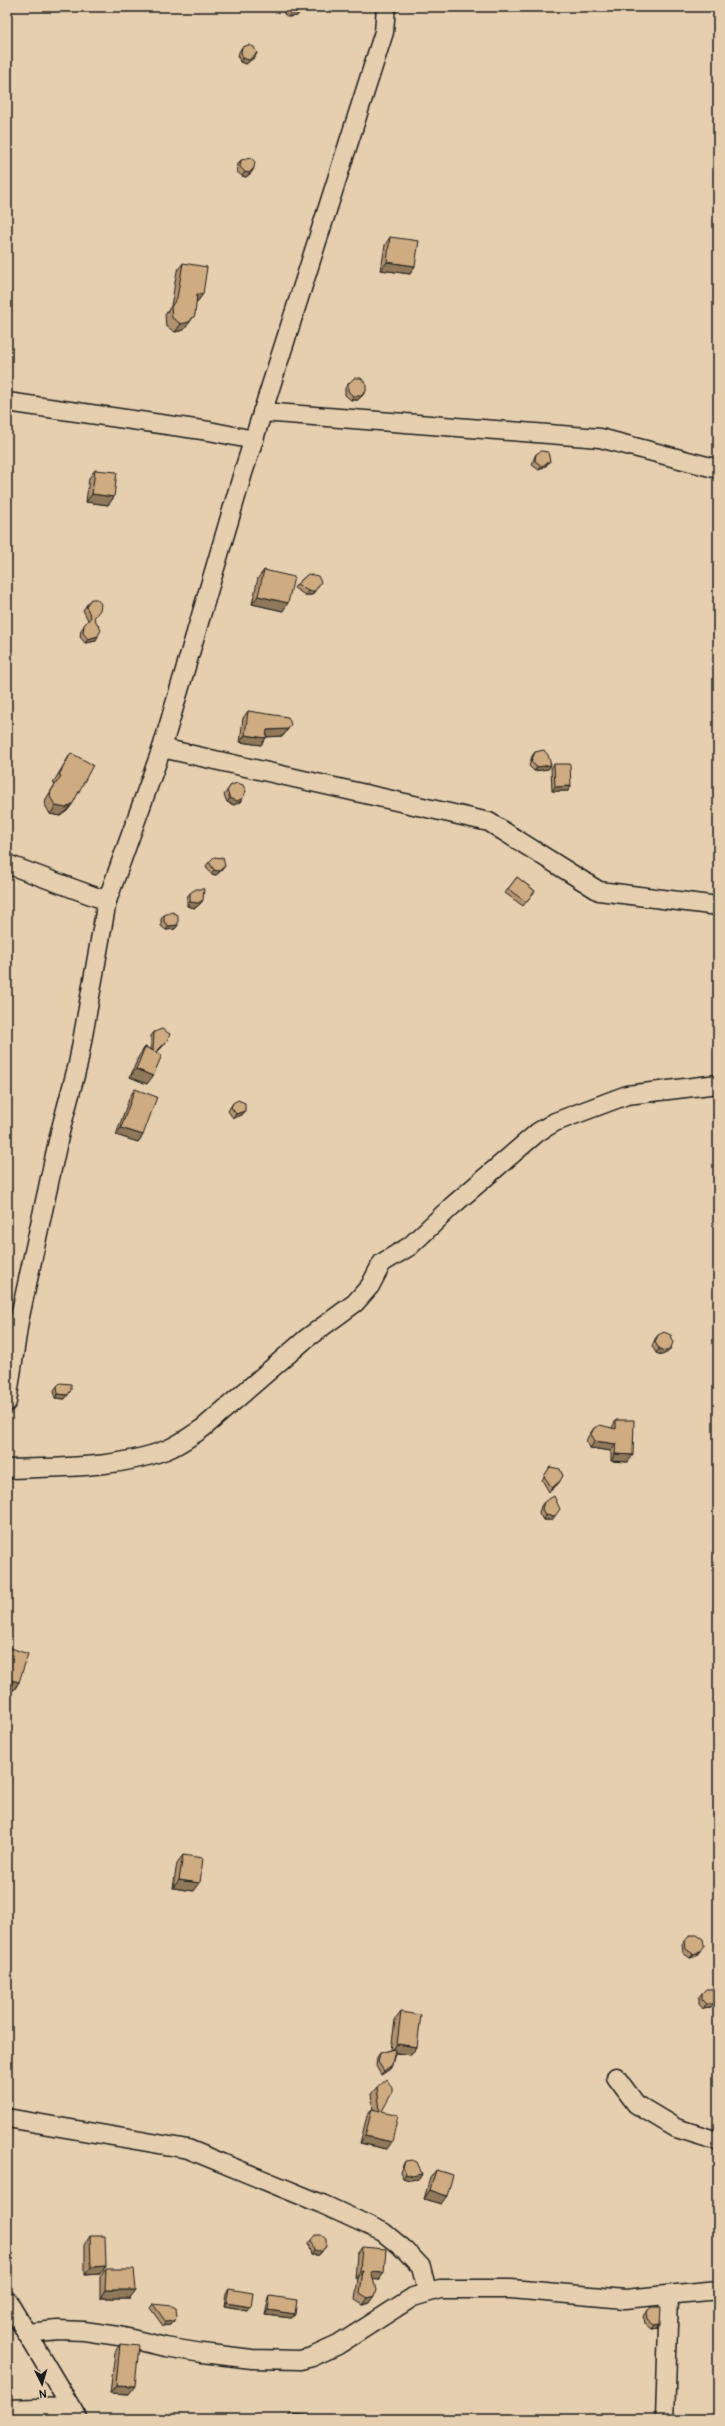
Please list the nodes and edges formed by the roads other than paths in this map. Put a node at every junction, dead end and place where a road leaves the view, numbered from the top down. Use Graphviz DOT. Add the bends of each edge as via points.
graph roads {
  1 [pos="386,7"];
  2 [pos="7,402"];
  3 [pos="262,412"];
  4 [pos="254,440"];
  5 [pos="718,469"];
  6 [pos="162,748"];
  7 [pos="7,864"];
  8 [pos="107,901"];
  9 [pos="718,906"];
  10 [pos="718,1084"];
  11 [pos="7,1402"];
  12 [pos="7,1469"];
  13 [pos="616,2077"];
  14 [pos="7,2118"];
  15 [pos="718,2140"];
  16 [pos="718,2290"];
  17 [pos="428,2291"];
  18 [pos="668,2295"];
  19 [pos="7,2300"];
  20 [pos="26,2333"];
  21 [pos="7,2409"];
  22 [pos="73,2413"];
  23 [pos="665,2419"];
  1 -- 3 [label="street" via="384,32"];
  2 -- 4 [label="street" via="209,431"];
  3 -- 4 [label="street"];
  3 -- 5 [label="street" via="600,438"];
  4 -- 6 [label="street"];
  6 -- 8 [label="street"];
  6 -- 9 [label="street" via="489,822 599,891"];
  7 -- 8 [label="street"];
  8 -- 11 [label="street" via="78,1064 60,1132 19,1321"];
  10 -- 12 [label="street" via="627,1095 555,1122 538,1132 410,1246 382,1264 370,1286 356,1303 307,1338 187,1439 153,1454 116,1462"];
  13 -- 15 [label="street" via="636,2104 676,2128"];
  14 -- 17 [label="street" via="188,2149 315,2201 383,2232 421,2266"];
  16 -- 18 [label="street"];
  17 -- 18 [label="street" via="456,2288 511,2289 625,2299"];
  17 -- 20 [label="street" via="392,2309 338,2345 300,2360 265,2360 202,2353 84,2331"];
  18 -- 23 [label="street"];
  19 -- 20 [label="street"];
  20 -- 22 [label="street"];
  21 -- 22 [label="street"];
}
